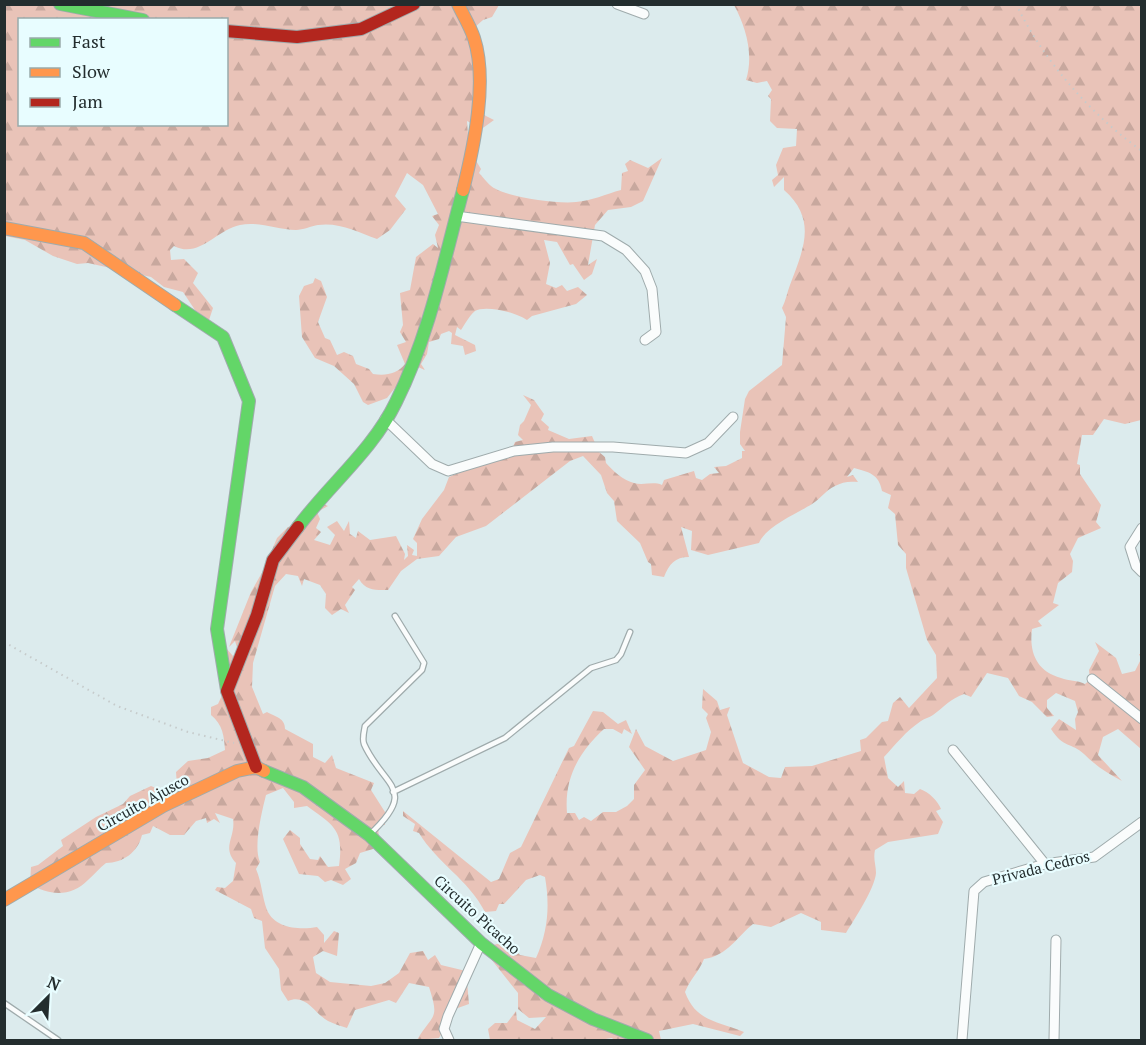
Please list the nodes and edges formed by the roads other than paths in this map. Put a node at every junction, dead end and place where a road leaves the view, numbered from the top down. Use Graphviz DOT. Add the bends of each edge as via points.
graph roads {
  1 [pos="60,4"];
  2 [pos="414,4"];
  3 [pos="458,4"];
  4 [pos="617,4"];
  5 [pos="644,14"];
  6 [pos="134,18"];
  7 [pos="228,31"];
  8 [pos="456,216"];
  9 [pos="4,228"];
  10 [pos="645,340"];
  11 [pos="733,417"];
  12 [pos="385,419"];
  13 [pos="1142,528"];
  14 [pos="1139,569"];
  15 [pos="395,616"];
  16 [pos="630,632"];
  17 [pos="1092,679"];
  18 [pos="227,691"];
  19 [pos="1142,719"];
  20 [pos="954,750"];
  21 [pos="256,767"];
  22 [pos="393,792"];
  23 [pos="1142,822"];
  24 [pos="369,835"];
  25 [pos="1045,864"];
  26 [pos="4,900"];
  27 [pos="1056,940"];
  28 [pos="481,943"];
  29 [pos="4,1003"];
  30 [pos="58,1041"];
  31 [pos="449,1041"];
  32 [pos="648,1041"];
  33 [pos="962,1041"];
  34 [pos="1054,1041"];
  1 -- 6 [label="street"];
  2 -- 7 [label="street" via="361,29 297,37"];
  3 -- 8 [label="street" via="474,37 480,64 474,147"];
  4 -- 5 [label="street"];
  8 -- 10 [label="street" via="603,236 626,250 645,271 652,289 656,332"];
  8 -- 12 [label="street" via="430,314 396,403"];
  9 -- 18 [label="street" via="84,243 224,337 249,401 217,628"];
  11 -- 12 [label="street" via="708,443 686,453 613,447 514,450 448,471 432,464"];
  12 -- 18 [label="street" via="273,560 257,615"];
  13 -- 14 [label="street" via="1130,547"];
  15 -- 22 [label="lane" via="424,663 422,670 364,726 363,743 392,784"];
  16 -- 22 [label="lane" via="616,660 591,668 505,738"];
  17 -- 19 [label="street"];
  18 -- 21 [label="street"];
  20 -- 25 [label="street"];
  21 -- 24 [label="street, Circuito Picacho" via="303,787"];
  21 -- 26 [label="street, Circuito Ajusco" via="237,771 163,806"];
  22 -- 24 [label="lane" via="394,806 388,817"];
  23 -- 25 [label="street, Privada Cedros" via="1094,857"];
  24 -- 28 [label="street, Circuito Picacho"];
  25 -- 33 [label="street, Privada Cedros" via="984,882 974,891"];
  27 -- 34 [label="street"];
  28 -- 31 [label="street" via="448,1016 444,1029"];
  28 -- 32 [label="street, Circuito Picacho" via="548,995"];
  29 -- 30 [label="lane"];
}
